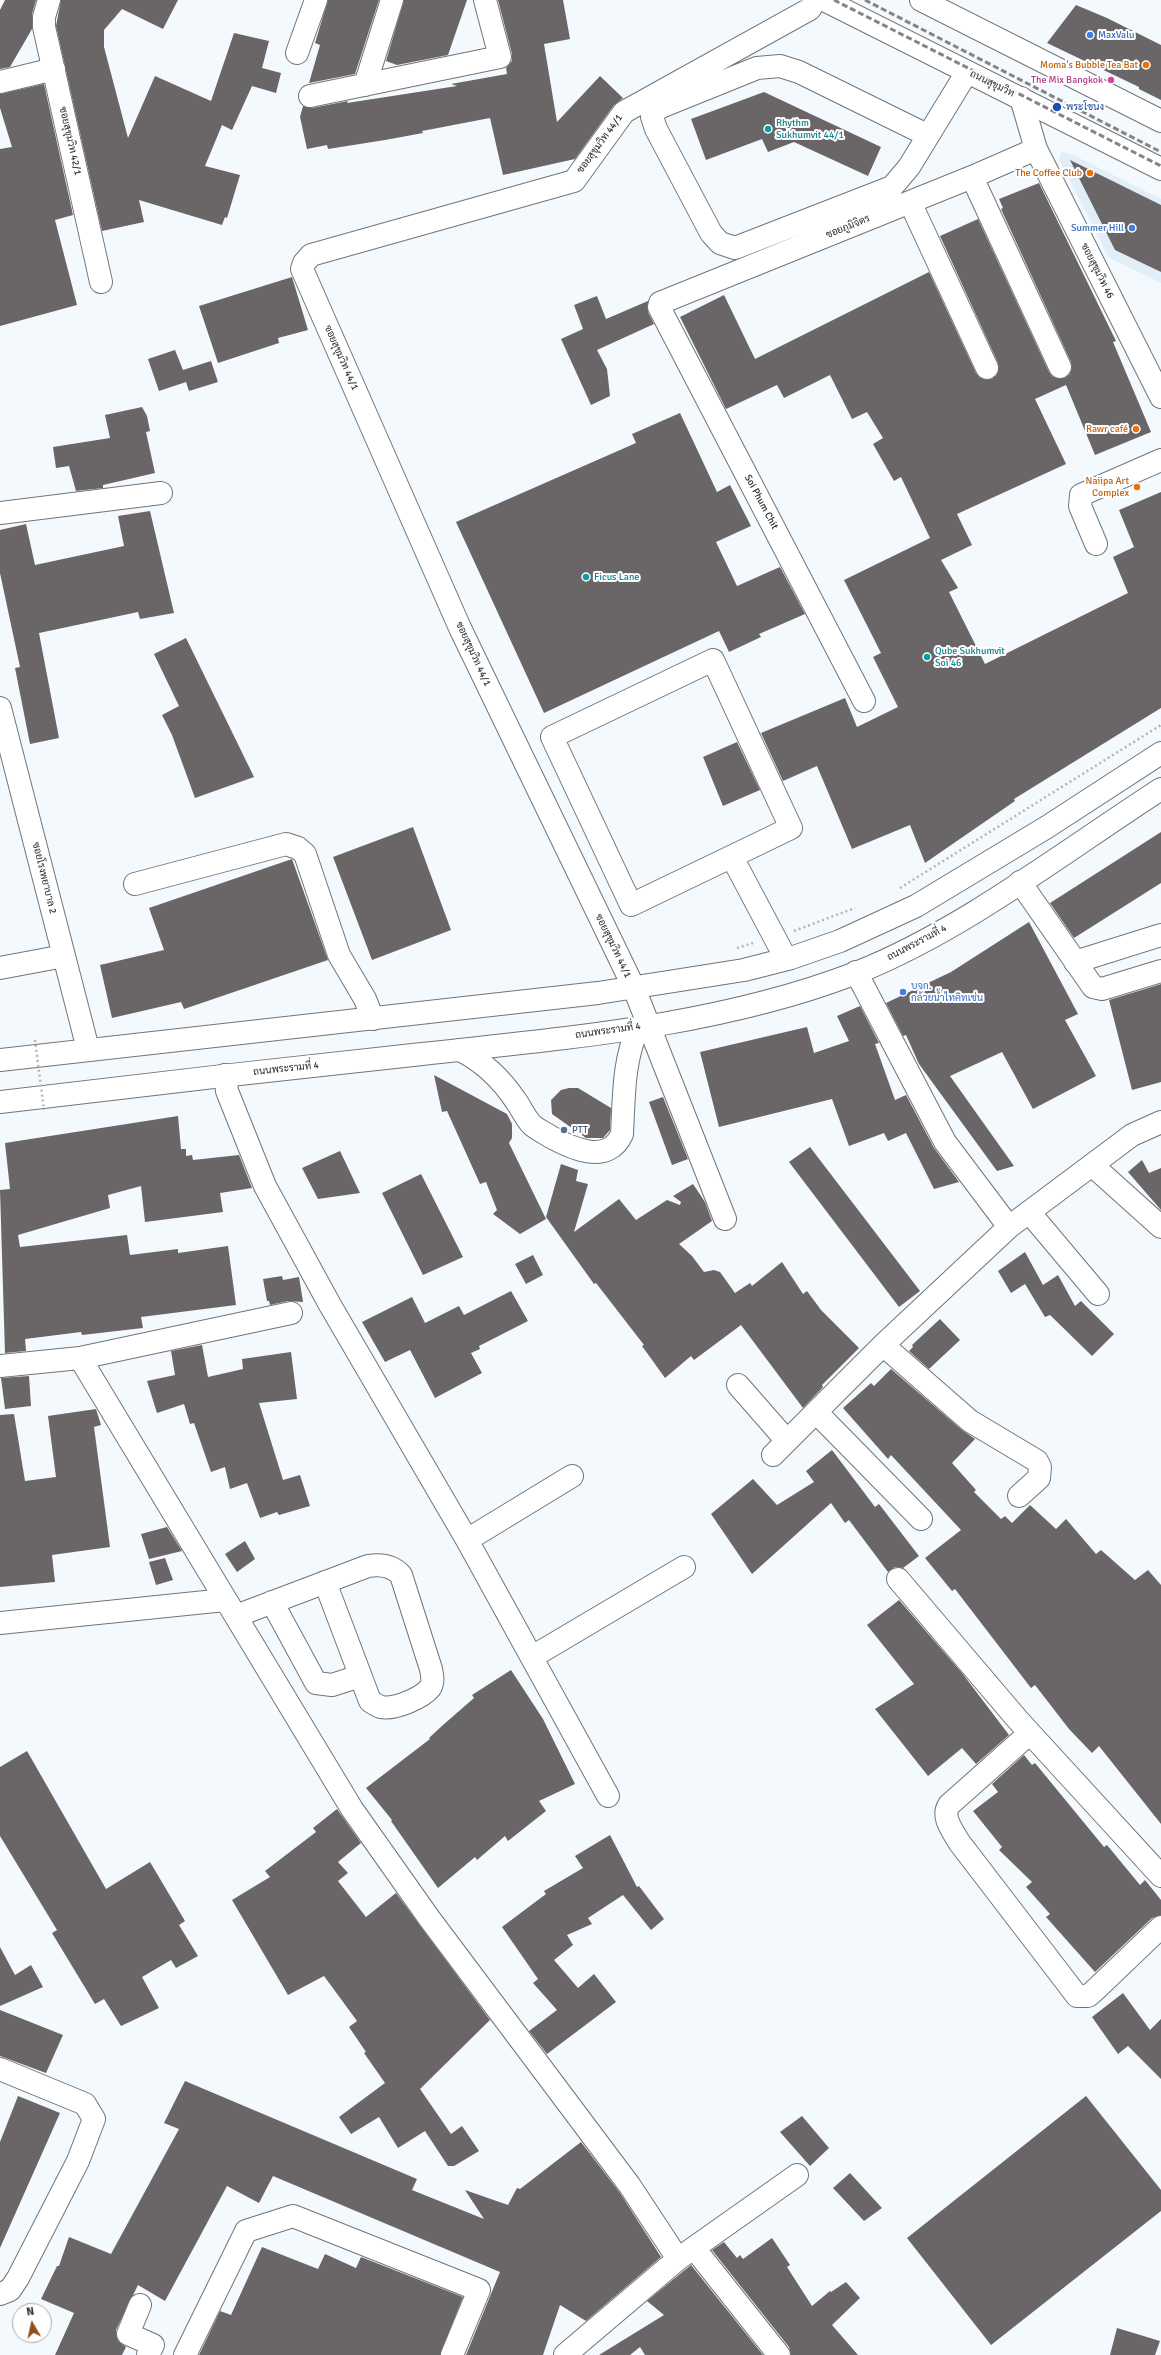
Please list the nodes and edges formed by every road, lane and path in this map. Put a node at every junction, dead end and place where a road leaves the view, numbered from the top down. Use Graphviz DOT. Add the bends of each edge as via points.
graph roads {
  1 [pos="50,0"];
  2 [pos="316,0"];
  3 [pos="392,0"];
  4 [pos="485,0"];
  5 [pos="815,0"];
  6 [pos="824,0"];
  7 [pos="921,0"];
  8 [pos="297,53"];
  9 [pos="54,69"];
  10 [pos="967,72"];
  11 [pos="0,82"];
  12 [pos="365,85"];
  13 [pos="310,96"];
  14 [pos="1021,98"];
  15 [pos="1161,121"];
  16 [pos="927,135"];
  17 [pos="1036,149"];
  18 [pos="1161,168"];
  19 [pos="972,178"];
  20 [pos="910,202"];
  21 [pos="101,282"];
  22 [pos="660,303"];
  23 [pos="987,368"];
  24 [pos="1060,368"];
  25 [pos="1161,397"];
  26 [pos="1161,460"];
  27 [pos="162,493"];
  28 [pos="0,513"];
  29 [pos="1096,544"];
  30 [pos="864,701"];
  31 [pos="0,708"];
  32 [pos="1161,753"];
  33 [pos="1161,789"];
  34 [pos="732,857"];
  35 [pos="1020,882"];
  36 [pos="135,884"];
  37 [pos="1161,936"];
  38 [pos="64,956"];
  39 [pos="786,959"];
  40 [pos="1075,962"];
  41 [pos="0,968"];
  42 [pos="1161,971"];
  43 [pos="856,972"];
  44 [pos="634,988"];
  45 [pos="373,1019"];
  46 [pos="644,1027"];
  47 [pos="35,1040"];
  48 [pos="88,1049"];
  49 [pos="460,1050"];
  50 [pos="0,1060"];
  51 [pos="225,1075"];
  52 [pos="0,1102"];
  53 [pos="44,1110"];
  54 [pos="1161,1122"];
  55 [pos="1092,1165"];
  56 [pos="1029,1212"];
  57 [pos="725,1220"];
  58 [pos="1009,1227"];
  59 [pos="1161,1227"];
  60 [pos="1098,1294"];
  61 [pos="291,1313"];
  62 [pos="884,1345"];
  63 [pos="80,1358"];
  64 [pos="0,1366"];
  65 [pos="738,1385"];
  66 [pos="816,1412"];
  67 [pos="572,1476"];
  68 [pos="1019,1496"];
  69 [pos="921,1519"];
  70 [pos="467,1540"];
  71 [pos="684,1567"];
  72 [pos="898,1579"];
  73 [pos="325,1582"];
  74 [pos="272,1602"];
  75 [pos="231,1608"];
  76 [pos="0,1623"];
  77 [pos="532,1657"];
  78 [pos="360,1676"];
  79 [pos="1030,1734"];
  80 [pos="608,1796"];
  81 [pos="1161,1876"];
  82 [pos="1161,1928"];
  83 [pos="0,2070"];
  84 [pos="797,2175"];
  85 [pos="686,2253"];
  86 [pos="0,2294"];
  87 [pos="140,2305"];
  88 [pos="575,2351"];
  89 [pos="148,2355"];
  90 [pos="185,2355"];
  91 [pos="452,2355"];
  92 [pos="779,2355"];
  1 -- 9 [label="street, ซอยสุขุมวิท 42/1" via="46,7 44,27"];
  2 -- 8 [label="street"];
  3 -- 12 [label="street"];
  4 -- 12 [label="street" via="500,58"];
  5 -- 44 [label="street, ซอยสุขุมวิท 44/1" via="810,9 624,112 574,181 311,255 302,269 460,628"];
  6 -- 10 [label="street, ถนนสุขุมวิท"];
  7 -- 15 [label="street"];
  9 -- 11 [label="street"];
  9 -- 21 [label="street, ซอยสุขุมวิท 42/1"];
  10 -- 14 [label="street, ถนนสุขุมวิท"];
  10 -- 16 [label="street"];
  12 -- 13 [label="street"];
  14 -- 17 [label="street, ซอยสุขุมวิท 46"];
  14 -- 18 [label="street, ถนนสุขุมวิท"];
  16 -- 16 [label="street" via="800,72 771,65 757,68 663,106 657,109 652,117 711,233 720,243 735,248 892,187 909,167"];
  17 -- 19 [label="street, ซอยภูมิจิตร"];
  17 -- 25 [label="street, ซอยสุขุมวิท 46"];
  19 -- 20 [label="street, ซอยภูมิจิตร"];
  19 -- 24 [label="street"];
  20 -- 22 [label="street, ซอยภูมิจิตร"];
  20 -- 23 [label="street"];
  22 -- 30 [label="street, Soi Phum Chit" via="659,307"];
  26 -- 29 [label="street" via="1082,495 1080,506"];
  27 -- 28 [label="street"];
  31 -- 38 [label="street, ซอยโรงพยาบาล 2"];
  32 -- 39 [label="street" via="1047,827 916,906 840,941"];
  33 -- 35 [label="street, ถนนพระรามที่ 4"];
  34 -- 34 [label="street" via="631,905 552,738 712,660 791,828"];
  34 -- 39 [label="street"];
  35 -- 40 [label="street"];
  35 -- 43 [label="street, ถนนพระรามที่ 4" via="936,934"];
  36 -- 45 [label="street" via="286,844 298,848 305,854 339,954 365,998"];
  37 -- 40 [label="street"];
  38 -- 41 [label="street"];
  38 -- 48 [label="street, ซอยโรงพยาบาล 2"];
  39 -- 44 [label="street" via="744,970"];
  40 -- 42 [label="street" via="1093,987 1102,989"];
  43 -- 46 [label="street, ถนนพระรามที่ 4" via="762,1003 714,1015"];
  43 -- 58 [label="street" via="945,1142"];
  44 -- 45 [label="street"];
  44 -- 46 [label="street"];
  45 -- 48 [label="street"];
  46 -- 49 [label="street, ถนนพระรามที่ 4"];
  46 -- 49 [label="street" via="633,1039 624,1082 622,1134 619,1142 612,1148 600,1152 583,1152 567,1146 531,1124 510,1094 477,1058"];
  46 -- 57 [label="street"];
  47 -- 53 [label="path, bridge"];
  48 -- 50 [label="street"];
  49 -- 51 [label="street, ถนนพระรามที่ 4"];
  51 -- 52 [label="street, ถนนพระรามที่ 4"];
  51 -- 70 [label="street" via="227,1091 265,1186 330,1305"];
  54 -- 55 [label="street" via="1132,1135"];
  55 -- 56 [label="street"];
  55 -- 59 [label="street"];
  56 -- 58 [label="street"];
  56 -- 60 [label="street"];
  58 -- 62 [label="street"];
  61 -- 63 [label="street"];
  62 -- 66 [label="street"];
  62 -- 68 [label="street" via="970,1421 1037,1461 1040,1468 1039,1478"];
  63 -- 64 [label="street"];
  63 -- 75 [label="street"];
  65 -- 66 [label="street" via="780,1448"];
  66 -- 69 [label="street"];
  67 -- 70 [label="street"];
  70 -- 77 [label="street"];
  71 -- 77 [label="street"];
  72 -- 79 [label="street"];
  73 -- 74 [label="street"];
  73 -- 78 [label="street"];
  73 -- 78 [label="street" via="378,1564 389,1567 401,1575 431,1669 433,1680 430,1688 409,1702 382,1708 370,1702"];
  74 -- 75 [label="street"];
  74 -- 78 [label="street" via="316,1683 332,1685"];
  75 -- 76 [label="street"];
  75 -- 85 [label="street" via="352,1808 438,1930 630,2186"];
  77 -- 80 [label="street"];
  79 -- 81 [label="street"];
  79 -- 82 [label="street" via="946,1810 946,1818 960,1842 1077,1996 1088,1996"];
  83 -- 86 [label="street" via="85,2104 94,2119 78,2161 18,2278 10,2290"];
  84 -- 85 [label="street"];
  85 -- 88 [label="street"];
  85 -- 92 [label="street"];
  87 -- 89 [label="street" via="128,2334 152,2345"];
  90 -- 91 [label="street" via="246,2232 294,2216 479,2290"];
}
